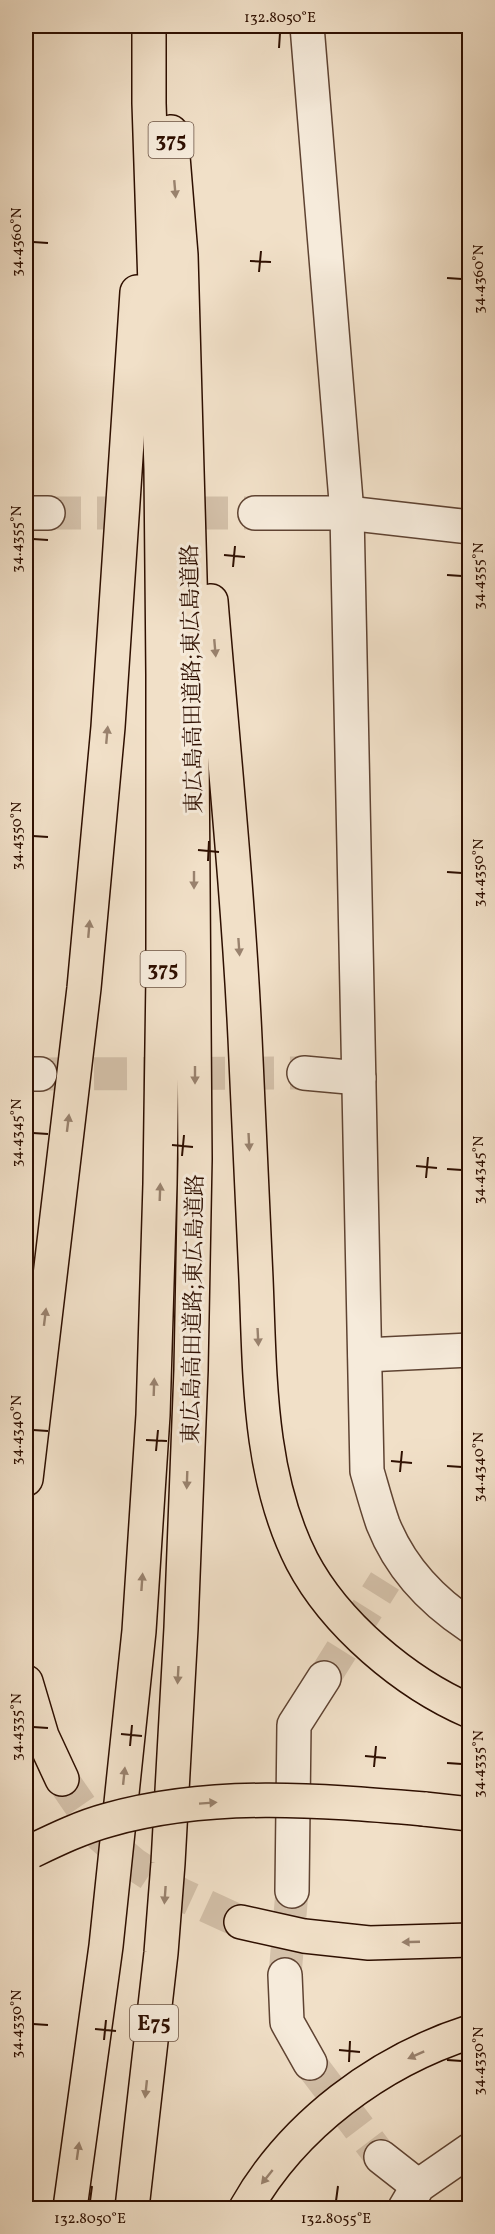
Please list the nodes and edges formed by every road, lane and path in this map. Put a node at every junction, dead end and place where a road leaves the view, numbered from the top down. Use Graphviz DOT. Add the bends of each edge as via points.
graph roads {
  1 [pos="149,26"];
  2 [pos="163,26"];
  3 [pos="307,26"];
  4 [pos="149,103"];
  5 [pos="181,255"];
  6 [pos="255,513"];
  7 [pos="347,513"];
  8 [pos="470,527"];
  9 [pos="304,1073"];
  10 [pos="359,1078"];
  11 [pos="470,1350"];
  12 [pos="365,1355"];
  13 [pos="26,1479"];
  14 [pos="470,1626"];
  15 [pos="324,1678"];
  16 [pos="26,1682"];
  17 [pos="470,1712"];
  18 [pos="62,1779"];
  19 [pos="470,1814"];
  20 [pos="118,1834"];
  21 [pos="169,1837"];
  22 [pos="29,1853"];
  23 [pos="292,1891"];
  24 [pos="241,1922"];
  25 [pos="470,1940"];
  26 [pos="285,1975"];
  27 [pos="470,2032"];
  28 [pos="310,2063"];
  29 [pos="470,2150"];
  30 [pos="381,2157"];
  31 [pos="411,2197"];
  32 [pos="70,2208"];
  33 [pos="132,2208"];
  34 [pos="246,2208"];
  1 -- 4 [label="highway, 東広島高田道路;東広島道路 / 375"];
  2 -- 5 [label="highway, 東広島高田道路;東広島道路 / 375, one-way"];
  3 -- 7 [label="street"];
  13 -- 4 [label="highway, one-way" via="84,988 108,727"];
  20 -- 4 [label="highway, 東広島高田道路;東広島道路 / 375, one-way" via="139,1631 153,1415 160,1184 164,674"];
  5 -- 17 [label="highway, one-way" via="224,742 241,969 260,1383 273,1476 302,1561 324,1596 380,1653 414,1680"];
  5 -- 21 [label="highway, 東広島高田道路;東広島道路 / 375, one-way" via="192,658 195,1159 188,1452"];
  6 -- 7 [label="street"];
  7 -- 8 [label="street"];
  7 -- 10 [label="street"];
  9 -- 10 [label="street"];
  10 -- 12 [label="street"];
  11 -- 12 [label="street"];
  12 -- 14 [label="street" via="367,1471 394,1571 413,1576 446,1610"];
  15 -- 23 [label="street" via="294,1725"];
  16 -- 18 [label="highway" via="42,1736"];
  22 -- 19 [label="highway, one-way, bridge" via="108,1820 196,1804 326,1802"];
  32 -- 20 [label="highway, E75, one-way"];
  21 -- 33 [label="highway, E75, one-way" via="161,1953"];
  25 -- 24 [label="highway, one-way" via="369,1943 304,1936"];
  26 -- 28 [label="street" via="287,2022"];
  27 -- 34 [label="highway, one-way" via="399,2062 350,2094 299,2137"];
  29 -- 31 [label="street"];
  30 -- 31 [label="street"];
}
